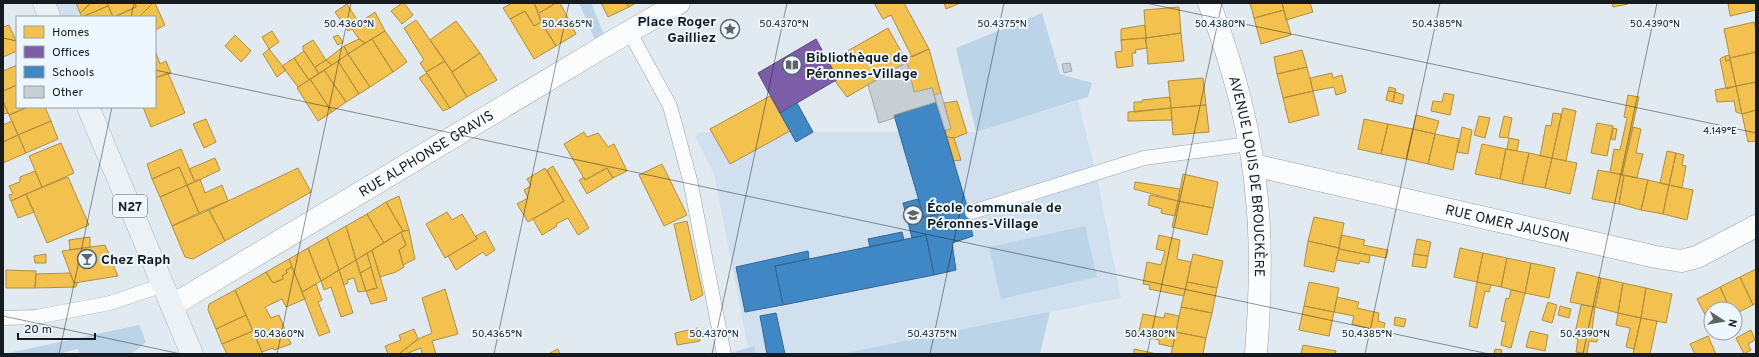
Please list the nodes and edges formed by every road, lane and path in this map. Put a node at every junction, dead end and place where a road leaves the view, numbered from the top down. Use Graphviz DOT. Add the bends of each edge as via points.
graph roads {
  1 [pos="44,3"];
  2 [pos="680,3"];
  3 [pos="1209,3"];
  4 [pos="50,16"];
  5 [pos="629,31"];
  6 [pos="88,108"];
  7 [pos="1251,154"];
  8 [pos="972,212"];
  9 [pos="1756,226"];
  10 [pos="164,285"];
  11 [pos="173,306"];
  12 [pos="3,318"];
  13 [pos="190,353"];
  14 [pos="724,354"];
  15 [pos="1256,354"];
  1 -- 4 [label="main road"];
  2 -- 5 [label="street, RUE ALPHONSE GRAVIS"];
  3 -- 7 [label="street, AVENUE LOUIS DE BROUCKÈRE" via="1236,86"];
  5 -- 11 [label="street, RUE ALPHONSE GRAVIS"];
  5 -- 14 [label="lane" via="670,106 690,180"];
  6 -- 10 [label="main road, N27"];
  7 -- 8 [label="lane" via="1144,158"];
  7 -- 9 [label="street, RUE OMER JAUSON" via="1656,257 1681,261 1697,257"];
  7 -- 15 [label="street, AVENUE LOUIS DE BROUCKÈRE" via="1257,199 1260,268"];
  10 -- 11 [label="main road, N27"];
  10 -- 12 [label="lane" via="110,303 36,317"];
  11 -- 13 [label="main road, N27"];
}
